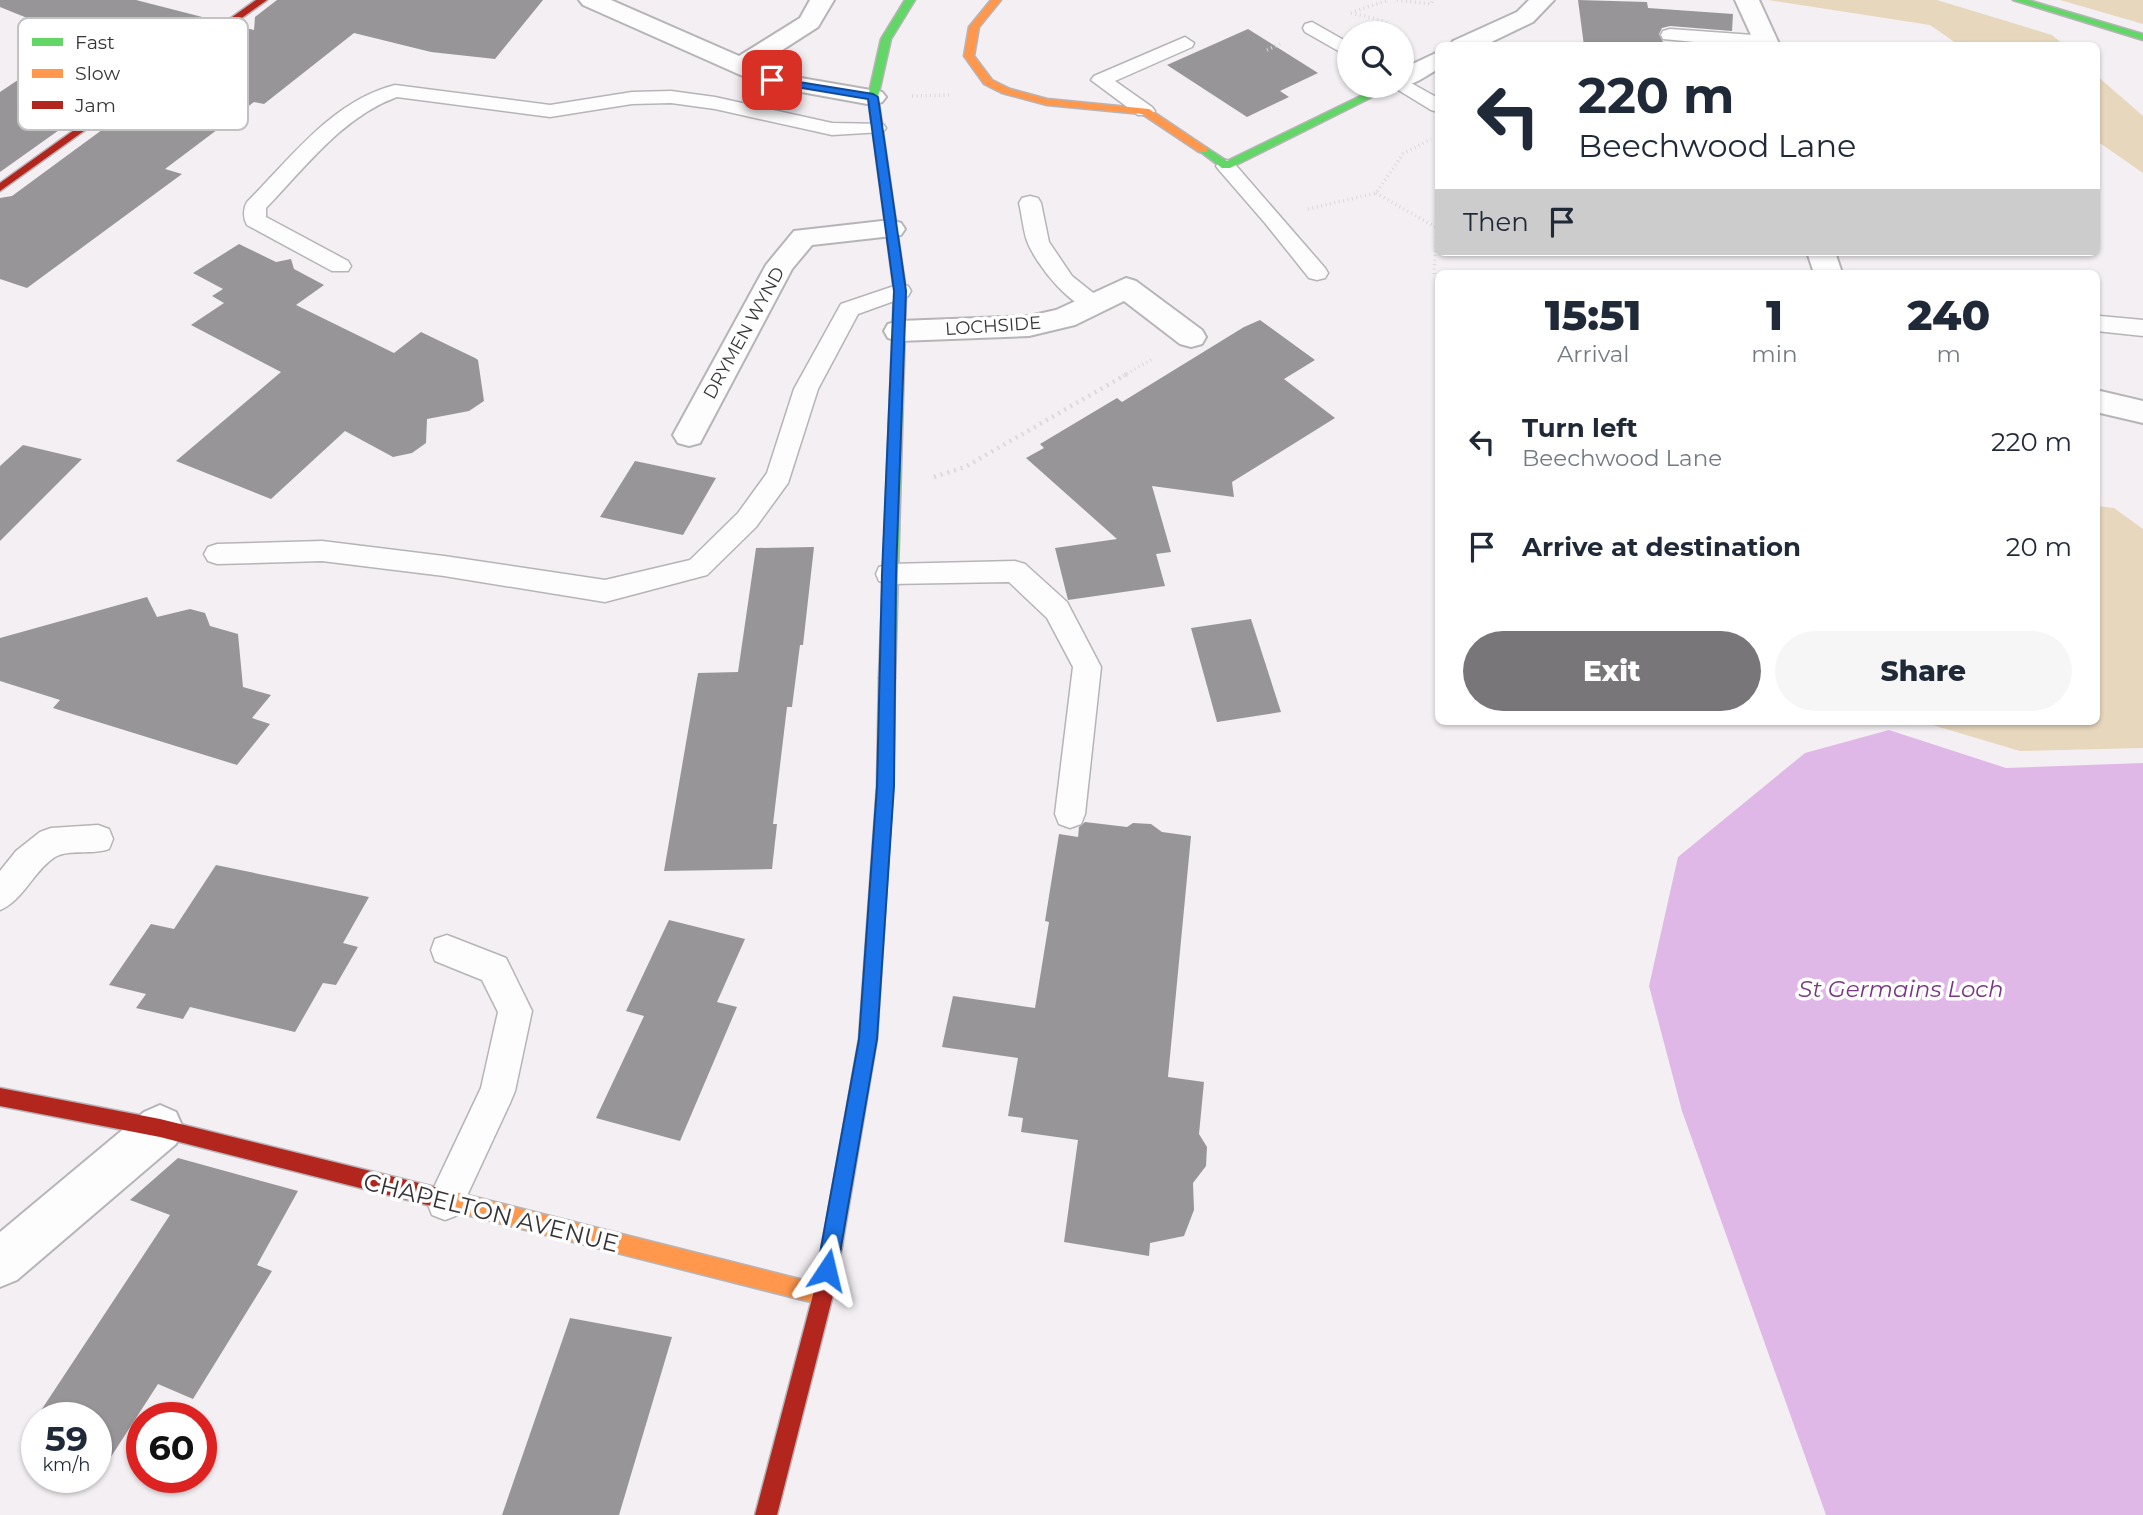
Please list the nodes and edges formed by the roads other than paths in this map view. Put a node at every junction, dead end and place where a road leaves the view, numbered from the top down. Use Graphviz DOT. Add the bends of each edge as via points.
graph roads {
  1 [pos="262,0"];
  2 [pos="591,0"];
  3 [pos="822,0"];
  4 [pos="911,0"];
  5 [pos="996,0"];
  6 [pos="1542,0"];
  7 [pos="1747,0"];
  8 [pos="2018,0"];
  9 [pos="237,18"];
  10 [pos="1312,28"];
  11 [pos="1670,35"];
  12 [pos="2143,37"];
  13 [pos="1471,42"];
  14 [pos="1755,42"];
  15 [pos="1767,42"];
  16 [pos="1185,43"];
  17 [pos="1337,44"];
  18 [pos="1435,61"];
  19 [pos="740,66"];
  20 [pos="1414,74"];
  21 [pos="1414,89"];
  22 [pos="873,97"];
  23 [pos="1365,98"];
  24 [pos="1435,104"];
  25 [pos="1145,111"];
  26 [pos="876,128"];
  27 [pos="81,130"];
  28 [pos="1226,166"];
  29 [pos="0,188"];
  30 [pos="1030,203"];
  31 [pos="891,229"];
  32 [pos="340,266"];
  33 [pos="1317,273"];
  34 [pos="900,291"];
  35 [pos="1094,305"];
  36 [pos="2100,324"];
  37 [pos="2143,328"];
  38 [pos="898,331"];
  39 [pos="1191,337"];
  40 [pos="2100,402"];
  41 [pos="2143,412"];
  42 [pos="689,435"];
  43 [pos="217,554"];
  44 [pos="889,574"];
  45 [pos="1070,814"];
  46 [pos="98,839"];
  47 [pos="0,895"];
  48 [pos="447,950"];
  49 [pos="0,1097"];
  50 [pos="160,1128"];
  51 [pos="446,1202"];
  52 [pos="0,1263"];
  53 [pos="823,1295"];
  54 [pos="766,1515"];
  1 -- 9 [label="street"];
  2 -- 19 [label="street"];
  3 -- 19 [label="street" via="810,22"];
  4 -- 22 [label="street" via="886,39"];
  5 -- 25 [label="street" via="974,27 969,56 988,82 1046,102"];
  6 -- 13 [label="street" via="1525,18"];
  7 -- 15 [label="street"];
  8 -- 12 [label="street"];
  10 -- 17 [label="lane"];
  11 -- 14 [label="lane"];
  16 -- 25 [label="lane" via="1101,80"];
  18 -- 20 [label="street"];
  19 -- 22 [label="street" via="772,80"];
  21 -- 24 [label="lane"];
  22 -- 26 [label="street"];
  23 -- 28 [label="street"];
  25 -- 28 [label="street"];
  26 -- 31 [label="street"];
  26 -- 32 [label="lane" via="832,128 671,97 550,111 395,91 344,116 255,207 255,220"];
  27 -- 29 [label="street"];
  28 -- 33 [label="lane"];
  30 -- 35 [label="lane" via="1038,242 1064,281"];
  31 -- 34 [label="street"];
  31 -- 42 [label="street, DRYMEN WYND" via="804,237 780,265"];
  34 -- 38 [label="street"];
  34 -- 43 [label="lane" via="849,309 806,389 779,476 747,520 698,568 604,591 322,551"];
  35 -- 38 [label="street, LOCHSIDE" via="1029,326"];
  35 -- 39 [label="street, LOCHSIDE" via="1126,288"];
  36 -- 37 [label="lane"];
  38 -- 44 [label="street"];
  40 -- 41 [label="street"];
  44 -- 45 [label="lane" via="1015,571 1057,610 1087,667"];
  44 -- 53 [label="street" via="886,786 868,1039"];
  46 -- 47 [label="lane" via="51,842 27,861"];
  48 -- 51 [label="lane" via="494,968 515,1011 498,1091"];
  49 -- 50 [label="street, CHAPELTON AVENUE"];
  50 -- 51 [label="street, CHAPELTON AVENUE"];
  50 -- 52 [label="street"];
  51 -- 53 [label="street, CHAPELTON AVENUE"];
  53 -- 54 [label="street"];
}
